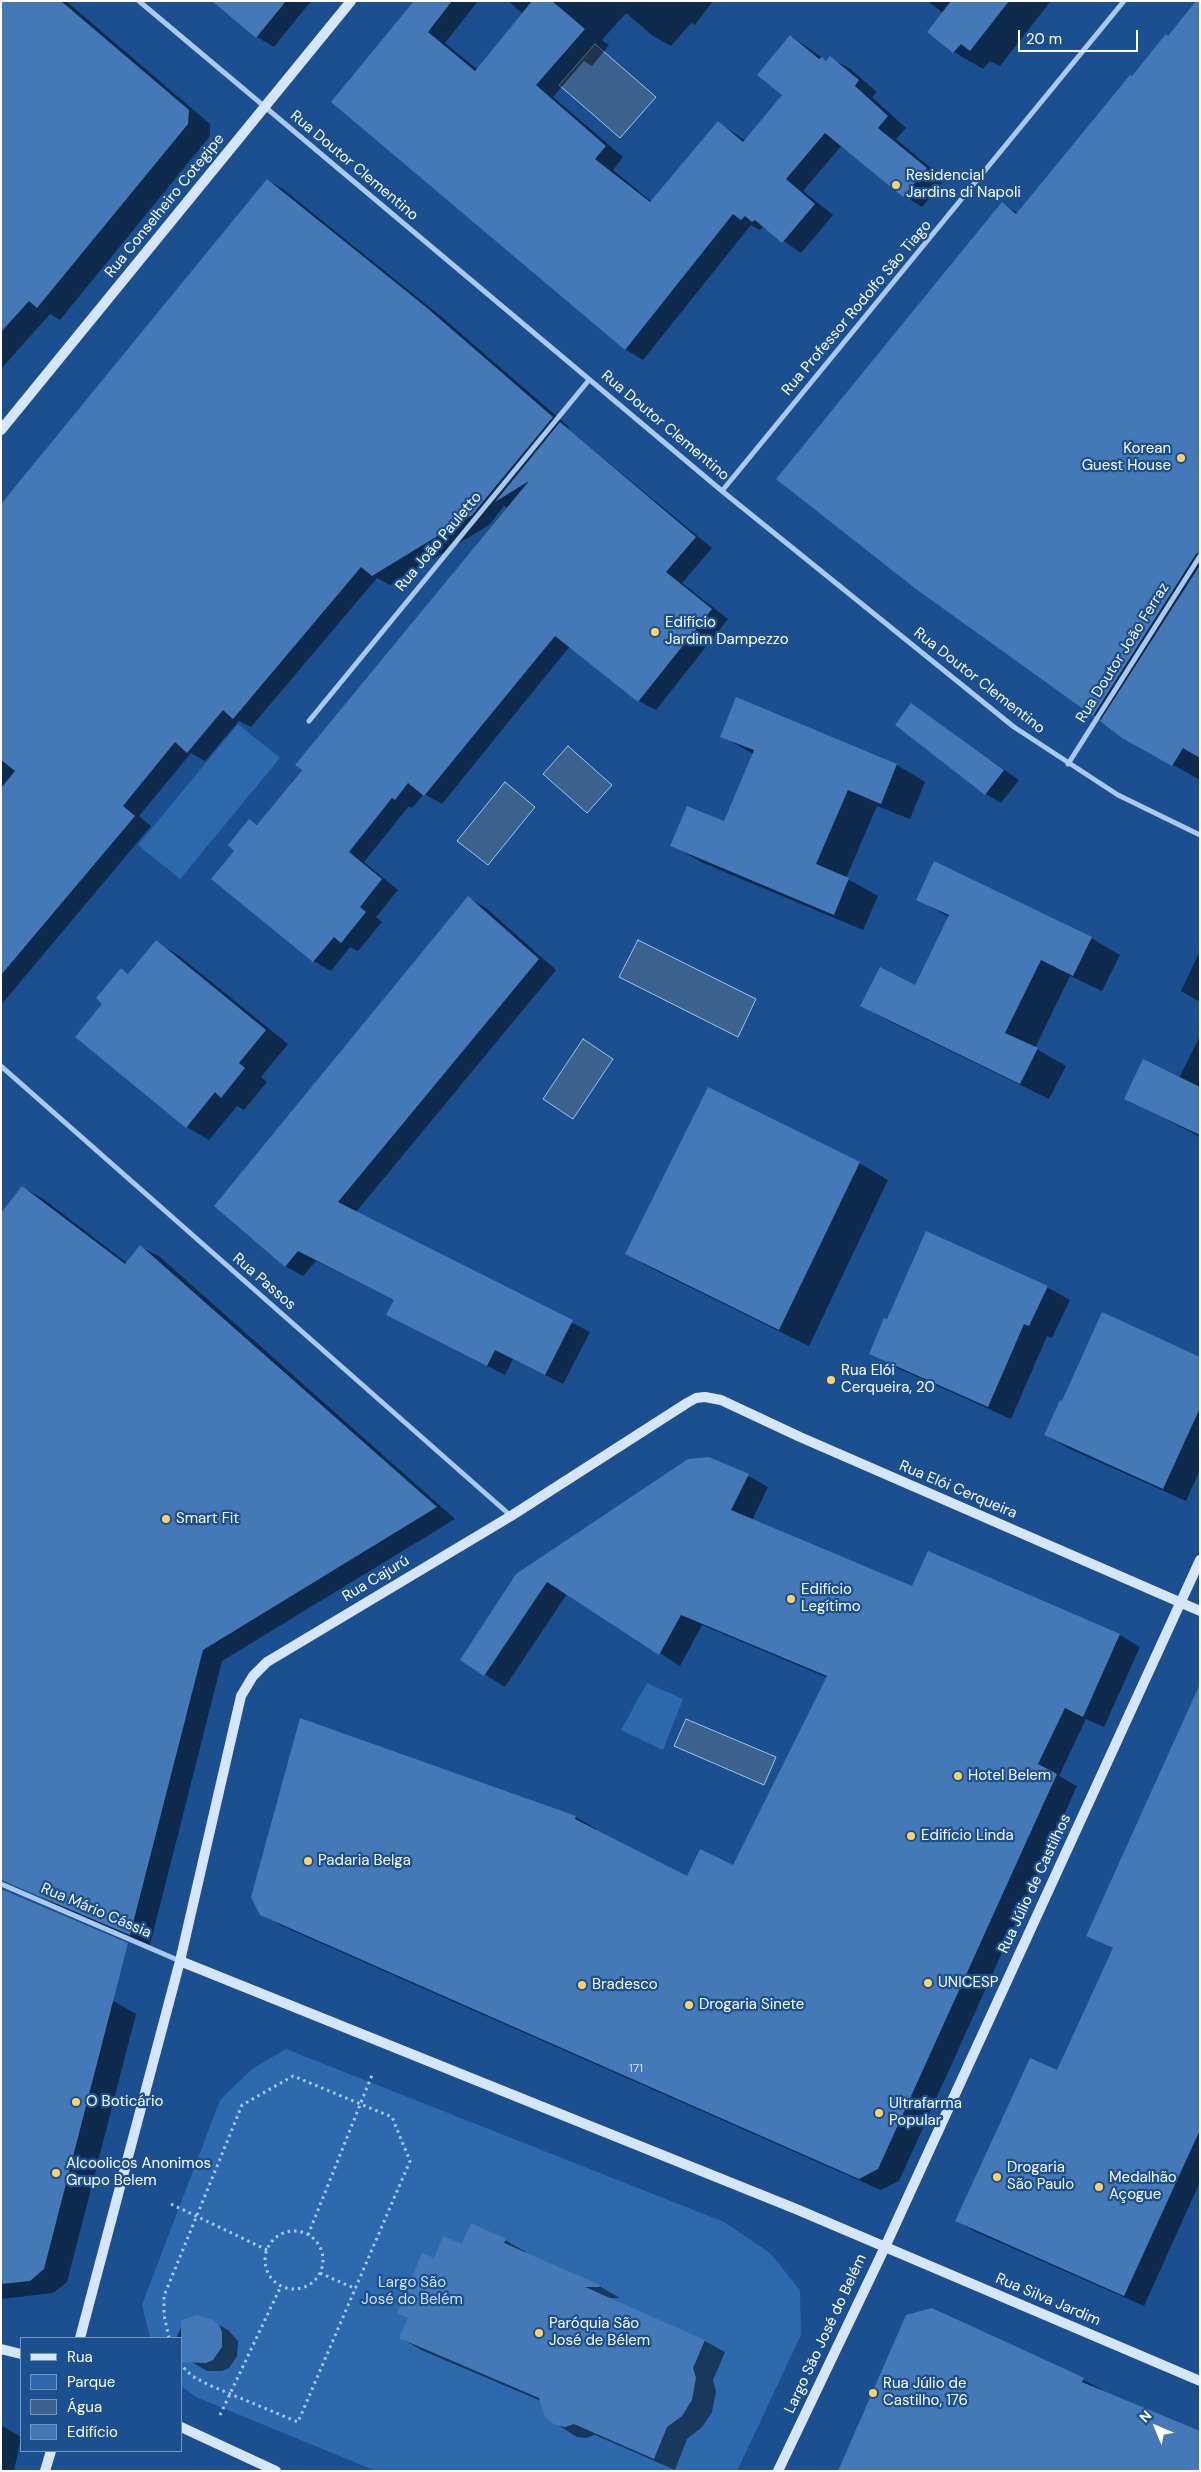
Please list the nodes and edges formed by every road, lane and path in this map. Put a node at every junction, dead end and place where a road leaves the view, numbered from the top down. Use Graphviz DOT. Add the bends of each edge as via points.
graph roads {
  1 [pos="138,1"];
  2 [pos="351,1"];
  3 [pos="1124,1"];
  4 [pos="264,108"];
  5 [pos="589,380"];
  6 [pos="1,430"];
  7 [pos="722,491"];
  8 [pos="1200,556"];
  9 [pos="309,721"];
  10 [pos="1068,764"];
  11 [pos="1200,835"];
  12 [pos="1,1066"];
  13 [pos="704,1397"];
  14 [pos="511,1516"];
  15 [pos="1200,1560"];
  16 [pos="1180,1602"];
  17 [pos="1200,1611"];
  18 [pos="1,1884"];
  19 [pos="180,1961"];
  20 [pos="372,2075"];
  21 [pos="360,2104"];
  22 [pos="171,2204"];
  23 [pos="197,2216"];
  24 [pos="308,2235"];
  25 [pos="885,2247"];
  26 [pos="267,2250"];
  27 [pos="320,2273"];
  28 [pos="281,2286"];
  29 [pos="356,2289"];
  30 [pos="80,2337"];
  31 [pos="169,2337"];
  32 [pos="1,2349"];
  33 [pos="20,2354"];
  34 [pos="182,2366"];
  35 [pos="1200,2382"];
  36 [pos="230,2394"];
  37 [pos="220,2416"];
  38 [pos="182,2427"];
  39 [pos="51,2452"];
  40 [pos="45,2471"];
  41 [pos="276,2471"];
  42 [pos="778,2471"];
  1 -- 4 [label="street, Rua Doutor Clementino"];
  2 -- 4 [label="street, Rua Conselheiro Cotegipe"];
  3 -- 7 [label="street, Rua Professor Rodolfo São Tiago"];
  4 -- 5 [label="street, Rua Doutor Clementino"];
  4 -- 6 [label="street, Rua Conselheiro Cotegipe"];
  5 -- 7 [label="street, Rua Doutor Clementino"];
  5 -- 9 [label="street, Rua João Pauletto"];
  7 -- 10 [label="street, Rua Doutor Clementino" via="1014,727"];
  8 -- 10 [label="street, Rua Doutor João Ferraz"];
  10 -- 11 [label="street, Rua Doutor Clementino" via="1118,795"];
  12 -- 14 [label="street, Rua Passos"];
  13 -- 14 [label="street, Rua Cajurú" via="687,1402"];
  13 -- 16 [label="street, Rua Elói Cerqueira" via="721,1400"];
  14 -- 19 [label="street, Rua Cajurú" via="267,1662 253,1676 241,1696"];
  15 -- 16 [label="street, Rua Júlio de Castilhos"];
  16 -- 17 [label="street, Rua Elói Cerqueira"];
  16 -- 25 [label="street, Rua Júlio de Castilhos"];
  18 -- 19 [label="street, Rua Mário Cássia"];
  19 -- 25 [label="street, Largo São José do Belém"];
  19 -- 30 [label="street"];
  20 -- 21 [label="path"];
  21 -- 23 [label="path" via="293,2076 242,2105"];
  21 -- 24 [label="path"];
  21 -- 29 [label="path" via="392,2117 410,2161"];
  22 -- 23 [label="path"];
  23 -- 26 [label="path"];
  23 -- 31 [label="path" via="164,2296"];
  24 -- 26 [label="path" via="300,2231 282,2234"];
  24 -- 27 [label="path" via="322,2251"];
  25 -- 35 [label="street, Rua Silva Jardim"];
  25 -- 42 [label="street, Largo São José do Belém"];
  26 -- 28 [label="path" via="265,2264 268,2274"];
  27 -- 28 [label="path" via="303,2288"];
  27 -- 29 [label="path"];
  28 -- 36 [label="path"];
  29 -- 36 [label="path" via="298,2422"];
  32 -- 33 [label="street"];
  34 -- 36 [label="path" via="192,2376"];
  36 -- 37 [label="path"];
  38 -- 41 [label="street"];
  39 -- 40 [label="street"];
}
